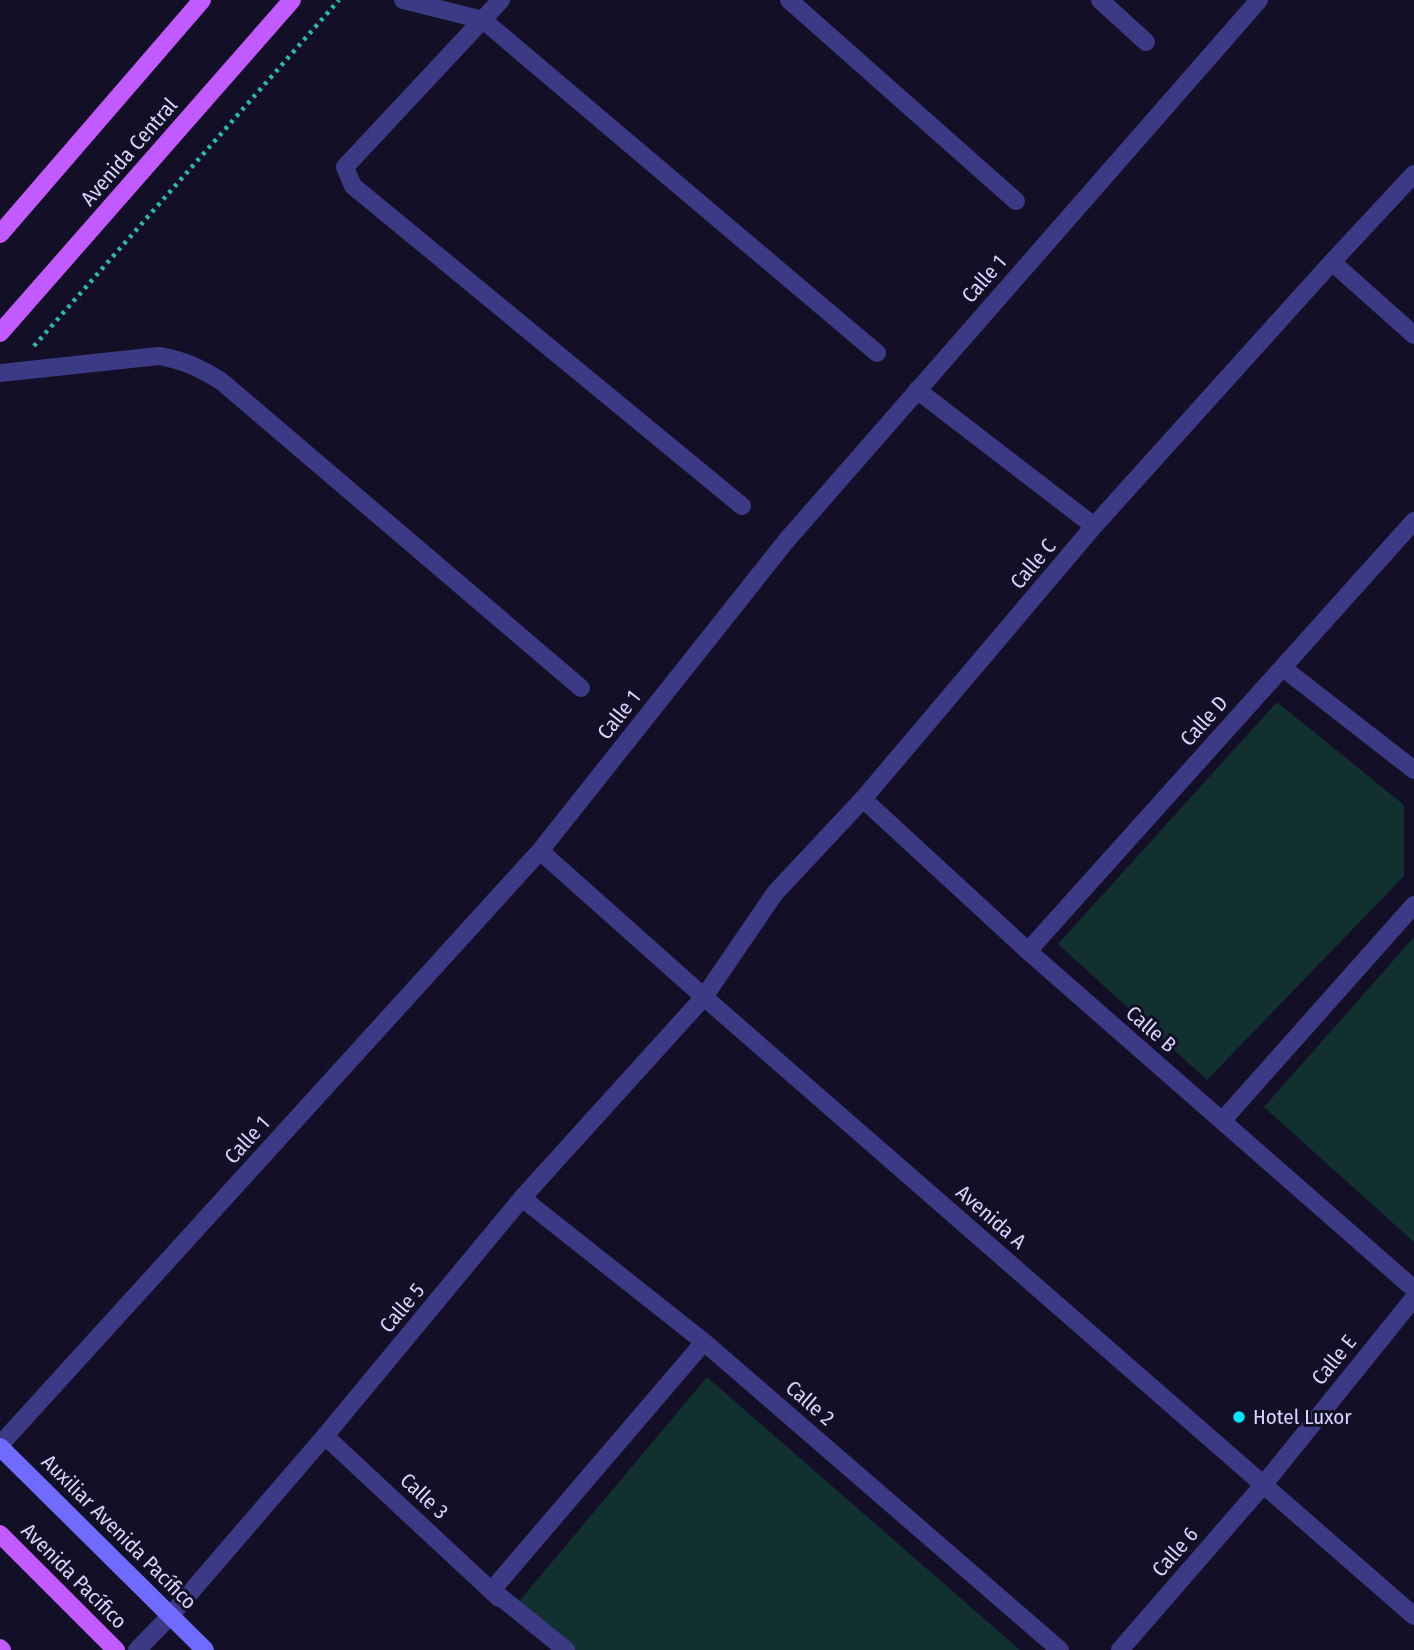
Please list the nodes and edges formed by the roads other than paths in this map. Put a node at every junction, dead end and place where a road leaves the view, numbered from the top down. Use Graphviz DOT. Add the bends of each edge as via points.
graph roads {
  1 [pos="202,0"];
  2 [pos="292,0"];
  3 [pos="402,0"];
  4 [pos="501,0"];
  5 [pos="789,0"];
  6 [pos="1100,0"];
  7 [pos="1259,0"];
  8 [pos="483,20"];
  9 [pos="1146,42"];
  10 [pos="1414,174"];
  11 [pos="1016,201"];
  12 [pos="0,234"];
  13 [pos="1332,262"];
  14 [pos="0,333"];
  15 [pos="1414,335"];
  16 [pos="877,353"];
  17 [pos="6,372"];
  18 [pos="917,390"];
  19 [pos="743,506"];
  20 [pos="1414,521"];
  21 [pos="1094,526"];
  22 [pos="1283,667"];
  23 [pos="581,688"];
  24 [pos="1414,770"];
  25 [pos="863,799"];
  26 [pos="540,851"];
  27 [pos="1414,905"];
  28 [pos="1028,951"];
  29 [pos="704,998"];
  30 [pos="1222,1121"];
  31 [pos="522,1198"];
  32 [pos="1414,1289"];
  33 [pos="1414,1298"];
  34 [pos="704,1342"];
  35 [pos="325,1436"];
  36 [pos="0,1446"];
  37 [pos="1264,1484"];
  38 [pos="0,1534"];
  39 [pos="492,1590"];
  40 [pos="171,1615"];
  41 [pos="1414,1616"];
  42 [pos="116,1650"];
  43 [pos="137,1650"];
  44 [pos="205,1650"];
  45 [pos="545,1650"];
  46 [pos="566,1650"];
  47 [pos="1060,1650"];
  48 [pos="1120,1650"];
  1 -- 12 [label="main road, Avenida Central"];
  2 -- 14 [label="main road, Avenida Central"];
  3 -- 8 [label="street"];
  4 -- 8 [label="street"];
  5 -- 11 [label="street"];
  6 -- 9 [label="street"];
  7 -- 18 [label="street, Calle 1"];
  8 -- 16 [label="street"];
  8 -- 19 [label="street" via="345,167 353,186"];
  10 -- 13 [label="street, Calle C"];
  13 -- 15 [label="street"];
  13 -- 21 [label="street, Calle C"];
  17 -- 23 [label="street" via="159,356 205,371"];
  18 -- 21 [label="street"];
  18 -- 26 [label="street, Calle 1" via="786,541"];
  20 -- 22 [label="street, Calle D"];
  21 -- 25 [label="street, Calle C"];
  22 -- 24 [label="street"];
  22 -- 28 [label="street, Calle D"];
  25 -- 28 [label="street, Calle B"];
  25 -- 29 [label="street, Calle C" via="775,892"];
  26 -- 29 [label="street, Avenida A"];
  26 -- 36 [label="street, Calle 1"];
  27 -- 30 [label="street"];
  28 -- 30 [label="street, Calle B"];
  29 -- 31 [label="street, Calle 5"];
  29 -- 37 [label="street, Avenida A"];
  30 -- 32 [label="street, Calle B"];
  31 -- 34 [label="street, Calle 2"];
  31 -- 35 [label="street, Calle 5"];
  33 -- 37 [label="street, Calle E"];
  34 -- 39 [label="street"];
  34 -- 47 [label="street, Calle 2"];
  35 -- 39 [label="street, Calle 3"];
  35 -- 40 [label="street, Calle 5"];
  36 -- 40 [label="main road, Auxiliar Avenida Pacífico"];
  37 -- 41 [label="street, Avenida A"];
  37 -- 48 [label="street, Calle 6"];
  38 -- 42 [label="main road, Avenida Pacífico"];
  39 -- 45 [label="street, Calle 3"];
  39 -- 46 [label="street, Calle 3"];
  40 -- 43 [label="street, Calle 5"];
  40 -- 44 [label="main road, Auxiliar Avenida Pacífico"];
}
